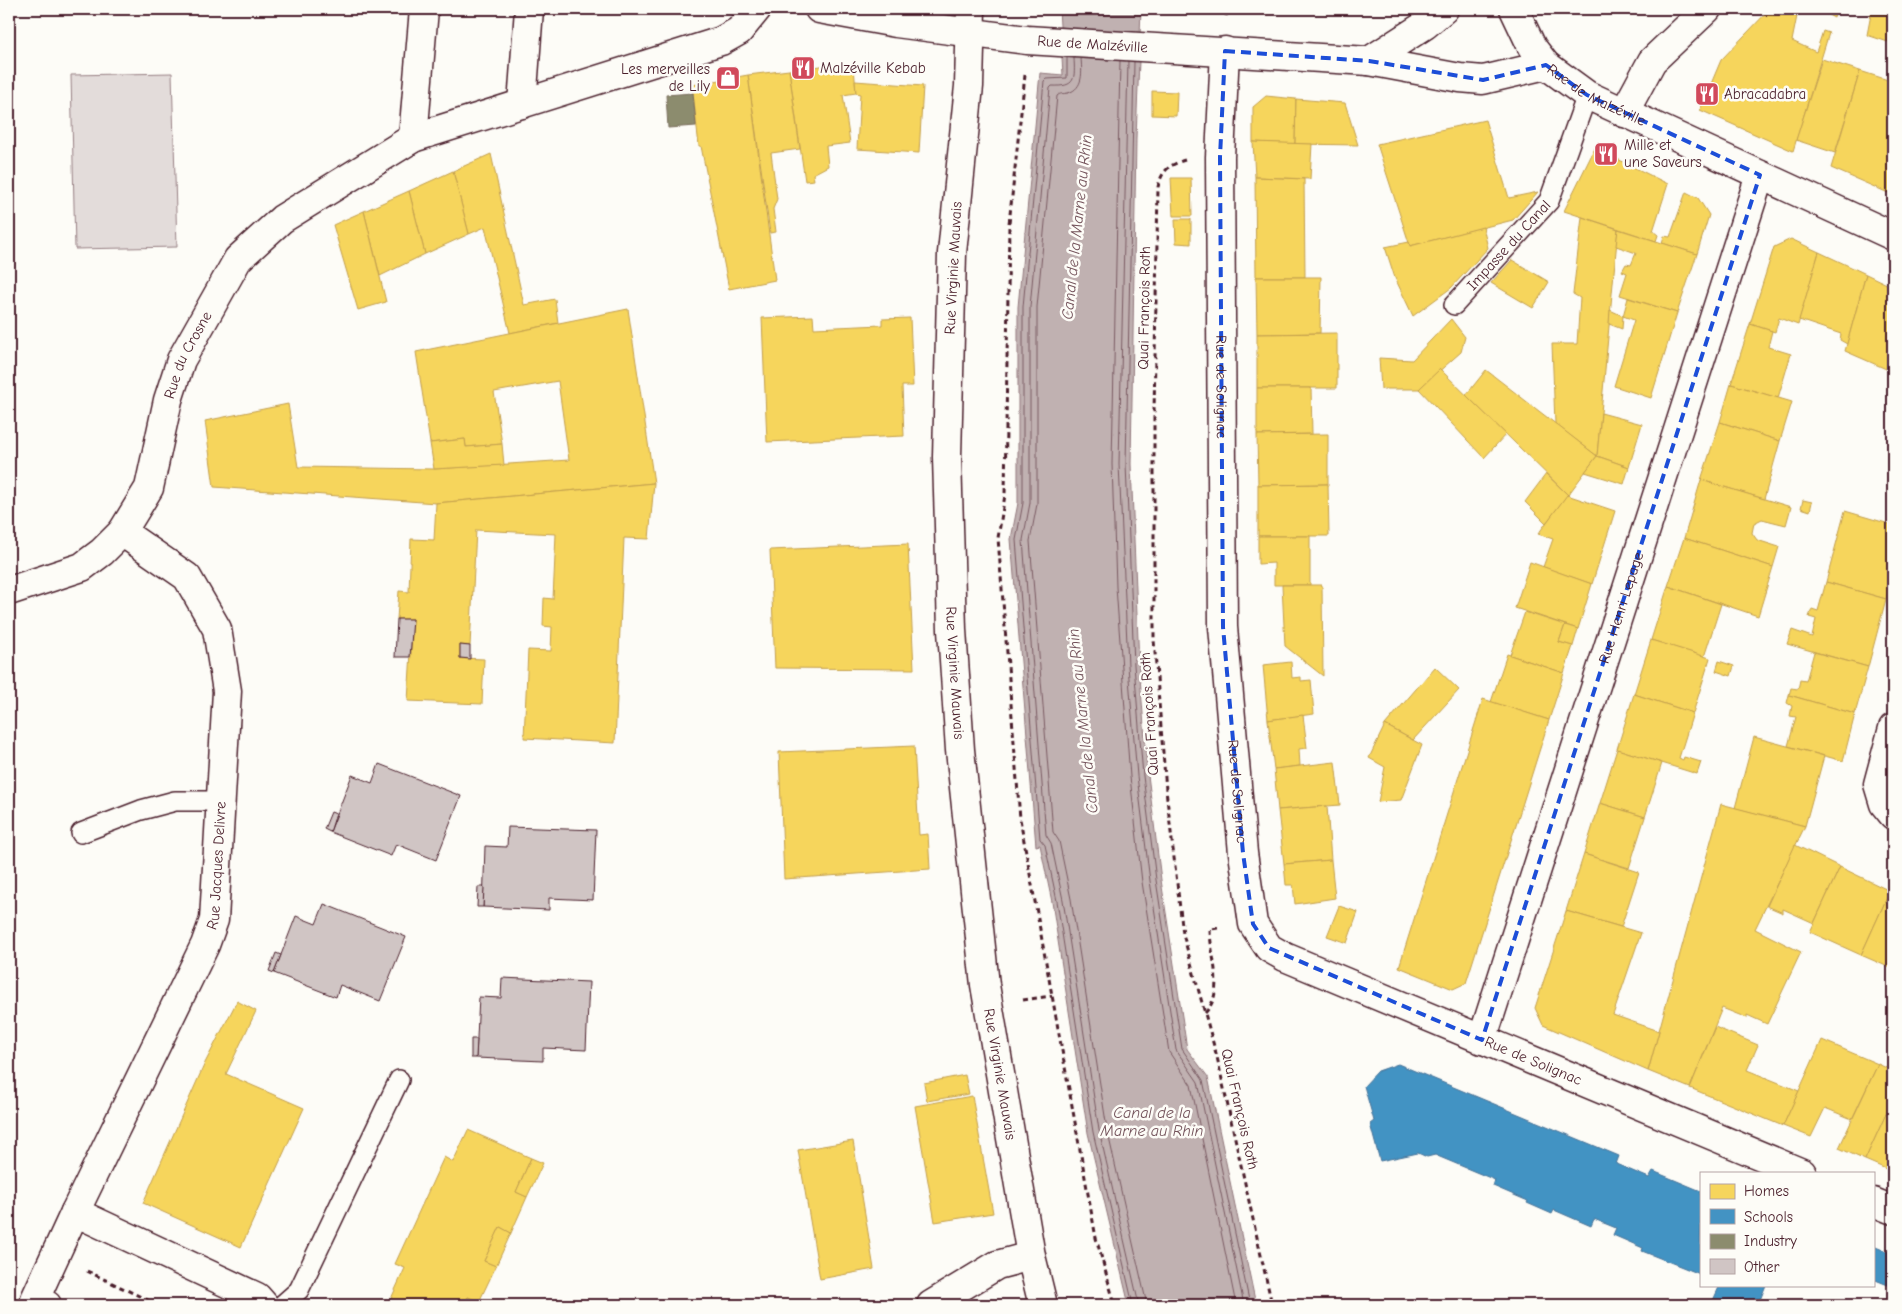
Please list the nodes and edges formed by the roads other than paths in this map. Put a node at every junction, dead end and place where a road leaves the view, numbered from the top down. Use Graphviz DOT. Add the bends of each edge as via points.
graph roads {
  1 [pos="424,9"];
  2 [pos="529,9"];
  3 [pos="758,9"];
  4 [pos="819,9"];
  5 [pos="1444,9"];
  6 [pos="1514,9"];
  7 [pos="1708,9"];
  8 [pos="970,21"];
  9 [pos="1225,51"];
  10 [pos="1369,61"];
  11 [pos="1546,65"];
  12 [pos="1587,95"];
  13 [pos="522,104"];
  14 [pos="1624,113"];
  15 [pos="413,138"];
  16 [pos="1760,175"];
  17 [pos="1893,236"];
  18 [pos="1454,305"];
  19 [pos="122,532"];
  20 [pos="9,591"];
  21 [pos="1893,728"];
  22 [pos="219,801"];
  23 [pos="1893,815"];
  24 [pos="81,833"];
  25 [pos="1482,1040"];
  26 [pos="399,1080"];
  27 [pos="1800,1172"];
  28 [pos="1874,1202"];
  29 [pos="1893,1210"];
  30 [pos="76,1212"];
  31 [pos="1031,1256"];
  32 [pos="47,1305"];
  33 [pos="264,1305"];
  34 [pos="282,1305"];
  35 [pos="931,1305"];
  36 [pos="1043,1305"];
  1 -- 15 [label="street"];
  2 -- 13 [label="street"];
  3 -- 13 [label="street, Rue du Crosne" via="738,31 721,41"];
  4 -- 8 [label="street, Rue de Malzéville" via="896,23"];
  5 -- 10 [label="street"];
  6 -- 11 [label="street" via="1532,47"];
  7 -- 14 [label="street" via="1652,61"];
  8 -- 9 [label="street, Rue de Malzéville" via="1027,40"];
  8 -- 31 [label="street, Rue Virginie Mauvais" via="969,86 952,253 947,457 952,630 960,750 985,985"];
  9 -- 10 [label="street, Rue de Malzéville"];
  9 -- 25 [label="street, Rue de Solignac" via="1220,157 1223,626 1243,853 1254,924 1269,948 1285,957"];
  10 -- 11 [label="street, Rue de Malzéville" via="1483,80"];
  11 -- 12 [label="street, Rue de Malzéville"];
  12 -- 14 [label="street, Rue de Malzéville"];
  12 -- 18 [label="lane, Impasse du Canal" via="1549,201"];
  13 -- 15 [label="street, Rue du Crosne"];
  14 -- 16 [label="street, Rue de Malzéville"];
  15 -- 19 [label="street, Rue du Crosne" via="282,219 238,259 181,360 168,400 149,488"];
  16 -- 17 [label="street, Rue de Malzéville"];
  16 -- 25 [label="street, Rue Henri Lepage"];
  19 -- 20 [label="street, Rue du Crosne" via="82,567"];
  19 -- 22 [label="street, Rue Jacques Delivre" via="187,577 217,629 227,691"];
  21 -- 23 [label="street" via="1878,784 1884,804"];
  22 -- 24 [label="lane" via="175,801"];
  22 -- 30 [label="street, Rue Jacques Delivre" via="214,920 205,945"];
  25 -- 27 [label="street, Rue de Solignac"];
  26 -- 34 [label="lane" via="299,1290"];
  28 -- 29 [label="street"];
  30 -- 32 [label="street, Rue Jacques Delivre" via="35,1299"];
  30 -- 33 [label="street" via="257,1297"];
  31 -- 35 [label="street" via="997,1265"];
  31 -- 36 [label="street, Rue Virginie Mauvais"];
}
